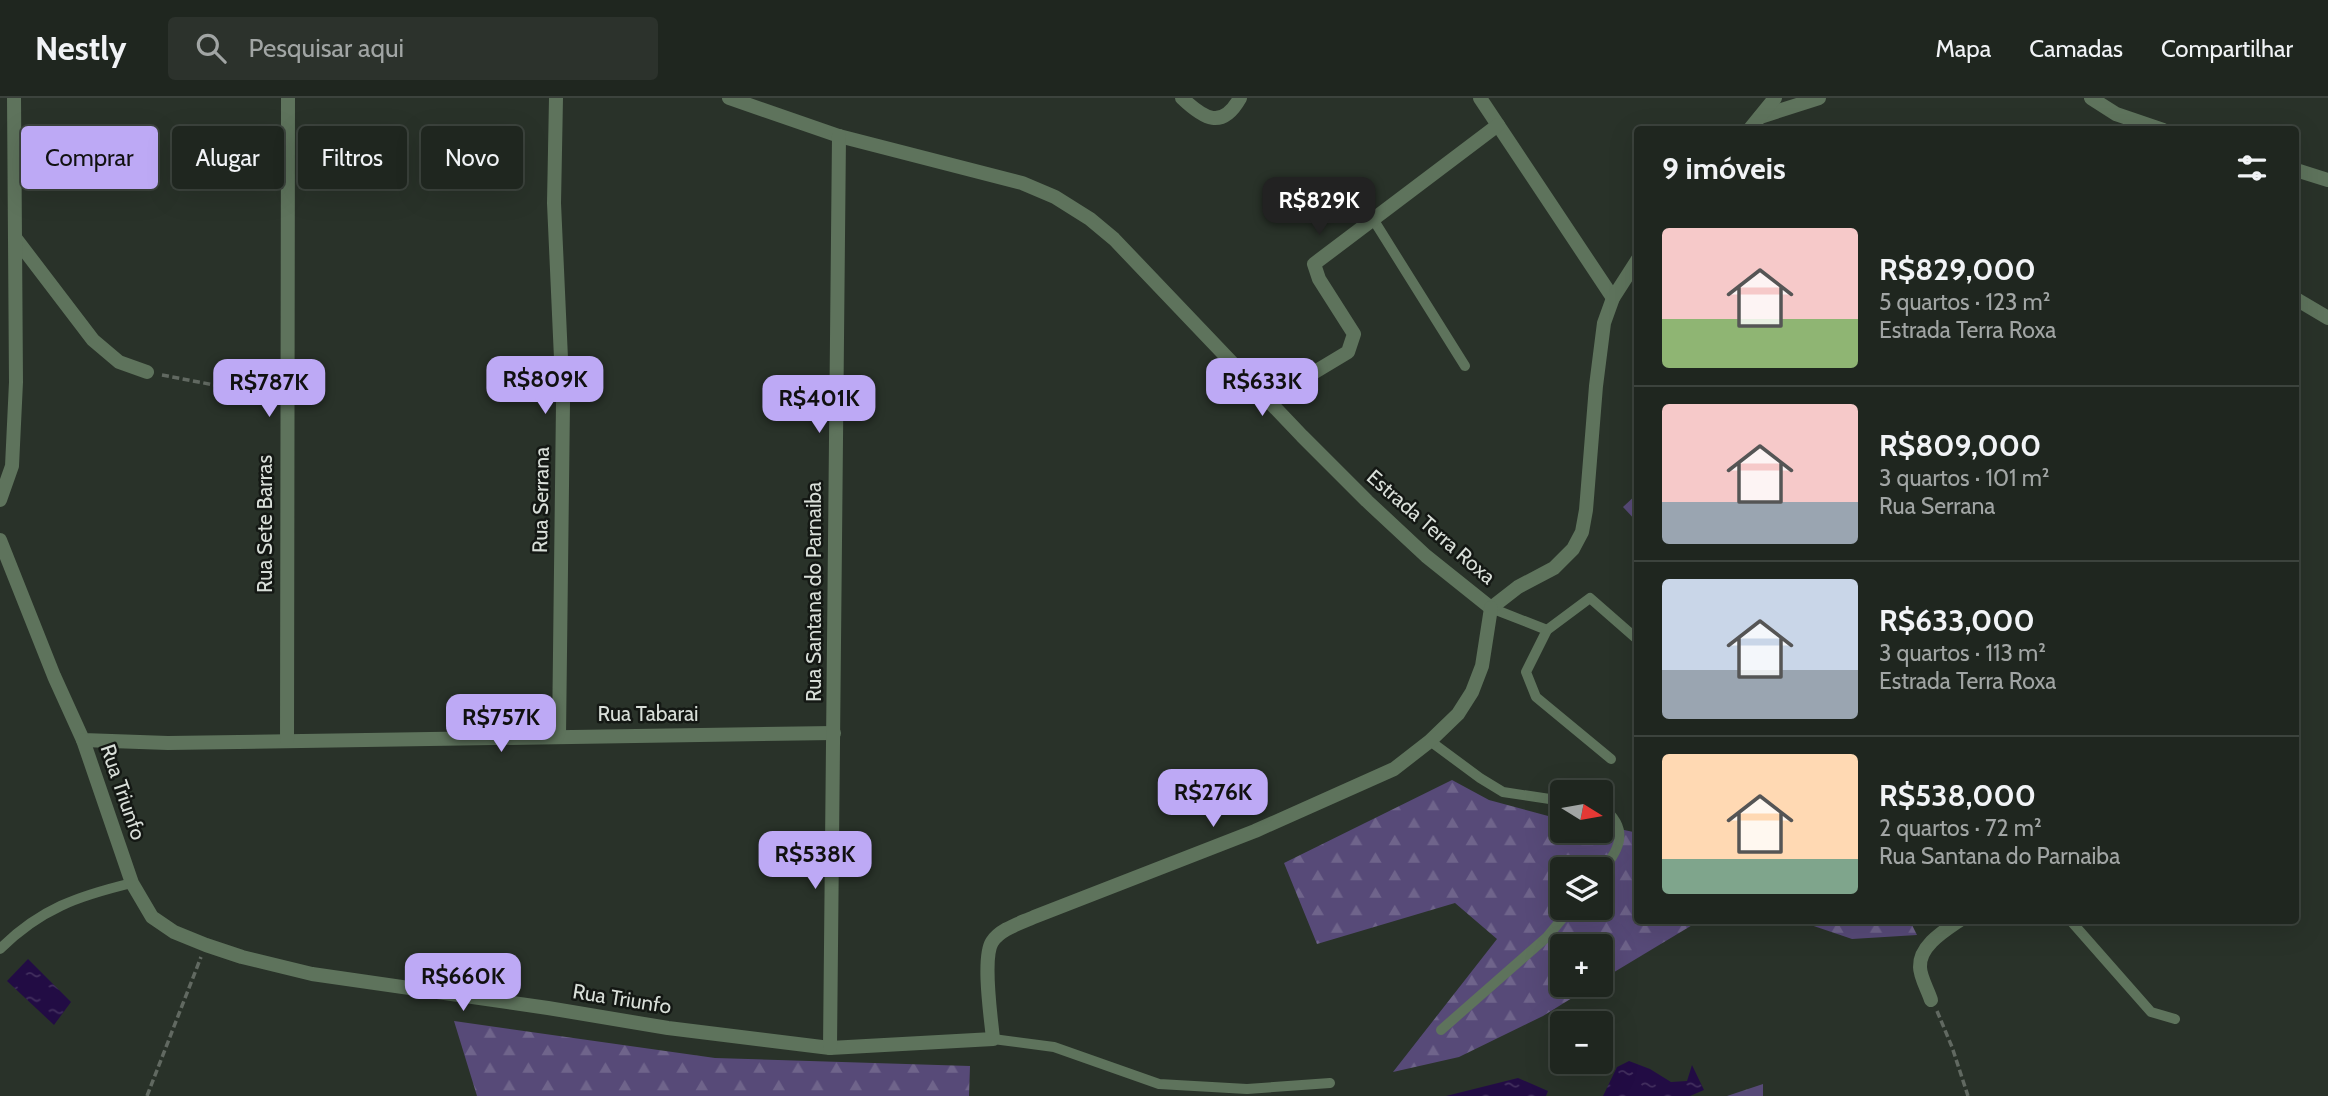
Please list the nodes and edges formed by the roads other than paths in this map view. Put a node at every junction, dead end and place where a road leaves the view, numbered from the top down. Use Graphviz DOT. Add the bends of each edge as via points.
graph roads {
  1 [pos="14,98"];
  2 [pos="288,98"];
  3 [pos="556,98"];
  4 [pos="729,98"];
  5 [pos="1182,98"];
  6 [pos="1240,98"];
  7 [pos="1480,98"];
  8 [pos="1775,98"];
  9 [pos="1819,98"];
  10 [pos="2091,98"];
  11 [pos="1759,117"];
  12 [pos="1498,125"];
  13 [pos="1752,126"];
  14 [pos="2151,126"];
  15 [pos="839,136"];
  16 [pos="2299,171"];
  17 [pos="2328,180"];
  18 [pos="1373,219"];
  19 [pos="16,239"];
  20 [pos="1634,265"];
  21 [pos="1613,298"];
  22 [pos="2299,301"];
  23 [pos="2328,318"];
  24 [pos="1465,366"];
  25 [pos="147,372"];
  26 [pos="1268,400"];
  27 [pos="0,500"];
  28 [pos="0,540"];
  29 [pos="1491,608"];
  30 [pos="1547,631"];
  31 [pos="1634,636"];
  32 [pos="834,733"];
  33 [pos="559,736"];
  34 [pos="83,740"];
  35 [pos="286,740"];
  36 [pos="1430,741"];
  37 [pos="168,743"];
  38 [pos="1611,759"];
  39 [pos="1550,800"];
  40 [pos="1614,817"];
  41 [pos="1613,857"];
  42 [pos="132,883"];
  43 [pos="1561,920"];
  44 [pos="1955,924"];
  45 [pos="2074,924"];
  46 [pos="0,949"];
  47 [pos="1931,1000"];
  48 [pos="2175,1019"];
  49 [pos="1441,1030"];
  50 [pos="993,1039"];
  51 [pos="831,1048"];
  52 [pos="1330,1083"];
  1 -- 19 [label="street"];
  2 -- 35 [label="street, Rua Sete Barras"];
  3 -- 33 [label="street, Rua Serrana" via="554,203 563,402"];
  4 -- 15 [label="street, Estrada Terra Roxa"];
  5 -- 6 [label="street" via="1210,119 1223,118"];
  7 -- 12 [label="street"];
  8 -- 11 [label="street"];
  9 -- 11 [label="street"];
  10 -- 14 [label="street" via="2116,114"];
  11 -- 13 [label="street"];
  12 -- 18 [label="street"];
  12 -- 21 [label="street"];
  15 -- 26 [label="street, Estrada Terra Roxa" via="976,170 1055,197 1114,239"];
  15 -- 32 [label="street, Rua Santana do Parnaiba"];
  16 -- 17 [label="street"];
  18 -- 24 [label="lane"];
  18 -- 26 [label="street" via="1314,264 1354,334 1348,352"];
  19 -- 25 [label="street" via="93,340 118,362"];
  19 -- 27 [label="street" via="12,466"];
  20 -- 21 [label="street, Estrada Terra Roxa"];
  21 -- 29 [label="street, Estrada Terra Roxa" via="1604,323 1582,532 1554,568"];
  22 -- 23 [label="street"];
  26 -- 29 [label="street, Estrada Terra Roxa" via="1416,547"];
  28 -- 34 [label="street, Rua Triunfo"];
  29 -- 30 [label="lane"];
  29 -- 36 [label="street" via="1482,666 1472,692 1458,714"];
  30 -- 31 [label="lane" via="1590,598"];
  30 -- 38 [label="lane" via="1526,672 1536,697"];
  32 -- 33 [label="street, Rua Tabarai"];
  32 -- 51 [label="street, Rua Santana do Parnaiba"];
  33 -- 35 [label="street, Rua Tabarai"];
  34 -- 37 [label="street, Rua Triunfo"];
  34 -- 42 [label="street, Rua Triunfo"];
  35 -- 37 [label="street, Rua Tabarai"];
  36 -- 39 [label="lane" via="1503,792"];
  36 -- 50 [label="street" via="1394,769 1290,816 1001,933 991,943 988,960"];
  40 -- 41 [label="lane" via="1620,838"];
  42 -- 46 [label="lane" via="94,892 44,914"];
  42 -- 51 [label="street, Rua Triunfo" via="152,917 174,932 242,957 312,974"];
  43 -- 49 [label="lane"];
  44 -- 47 [label="street" via="1922,956 1920,968"];
  45 -- 48 [label="lane" via="2151,1012"];
  50 -- 51 [label="street, Rua Triunfo"];
  50 -- 52 [label="lane" via="1054,1047 1159,1084 1247,1089"];
}
